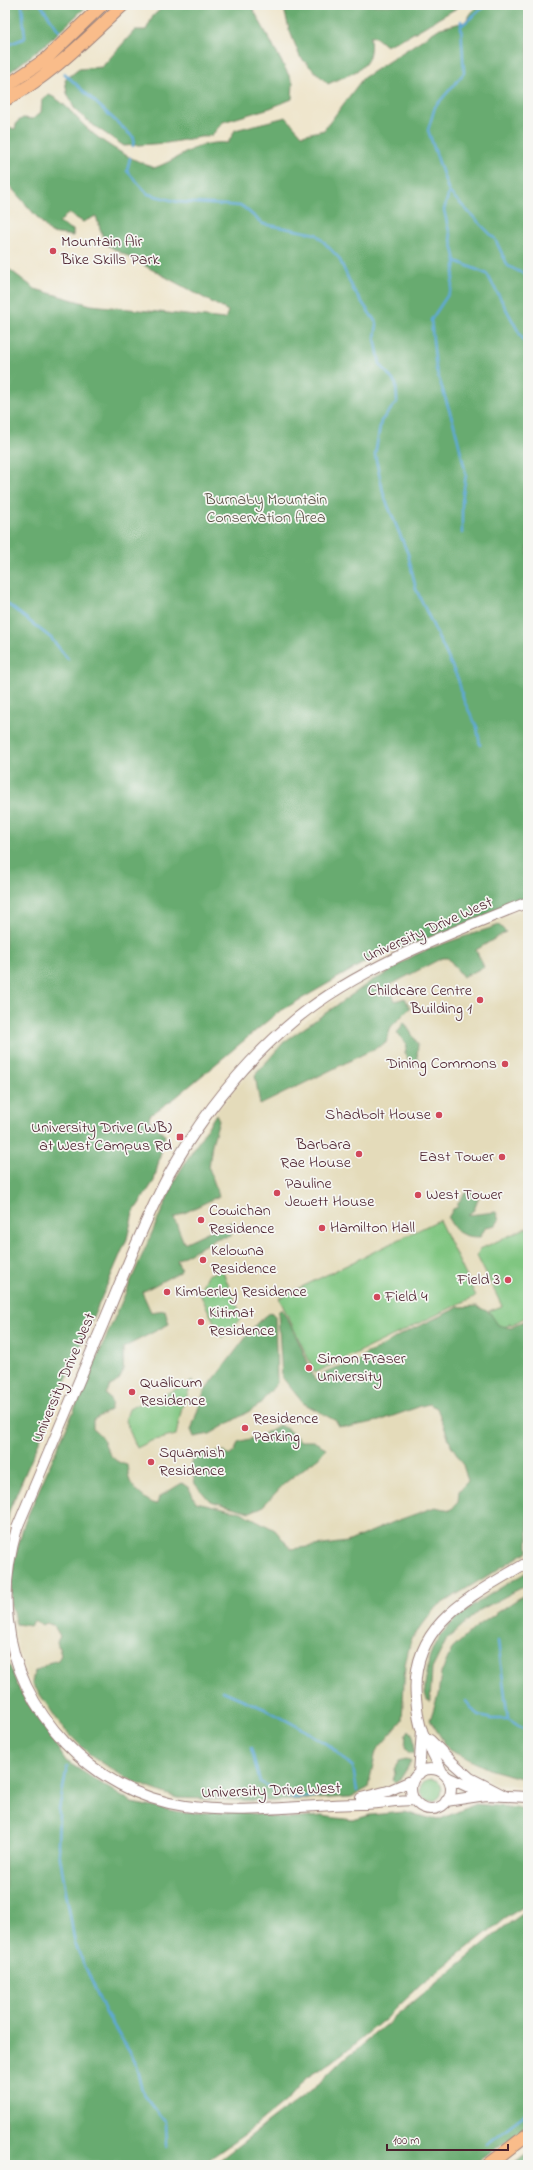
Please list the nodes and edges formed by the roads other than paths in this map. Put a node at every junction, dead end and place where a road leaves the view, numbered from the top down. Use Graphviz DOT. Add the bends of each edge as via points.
graph roads {
  1 [pos="102,5"];
  2 [pos="123,5"];
  3 [pos="5,87"];
  4 [pos="5,100"];
  5 [pos="528,902"];
  6 [pos="528,1562"];
  7 [pos="422,1730"];
  8 [pos="444,1775"];
  9 [pos="416,1777"];
  10 [pos="486,1795"];
  11 [pos="505,1796"];
  12 [pos="528,1797"];
  13 [pos="414,1800"];
  14 [pos="446,1801"];
  15 [pos="350,1803"];
  16 [pos="528,2134"];
  17 [pos="488,2165"];
  1 -- 3 [label="main road" via="46,58"];
  2 -- 4 [label="main road" via="49,71"];
  5 -- 15 [label="street, University Drive West" via="390,961 317,1004 266,1046 219,1098 184,1149 152,1209 17,1528 10,1552 6,1590 8,1621 12,1645 29,1694 61,1738 98,1772 123,1786 165,1802 202,1809"];
  6 -- 7 [label="street" via="451,1612 429,1636 420,1655 416,1674 417,1710"];
  7 -- 8 [label="street"];
  7 -- 9 [label="street"];
  7 -- 11 [label="street" via="470,1778"];
  8 -- 9 [label="street" via="430,1769"];
  8 -- 10 [label="street"];
  8 -- 14 [label="street" via="451,1789"];
  9 -- 13 [label="street" via="410,1790"];
  9 -- 15 [label="street, University Drive West" via="388,1791"];
  10 -- 11 [label="street"];
  10 -- 14 [label="street"];
  11 -- 12 [label="street"];
  13 -- 14 [label="street" via="430,1809"];
  13 -- 15 [label="street, University Drive West"];
  16 -- 17 [label="main road"];
}
